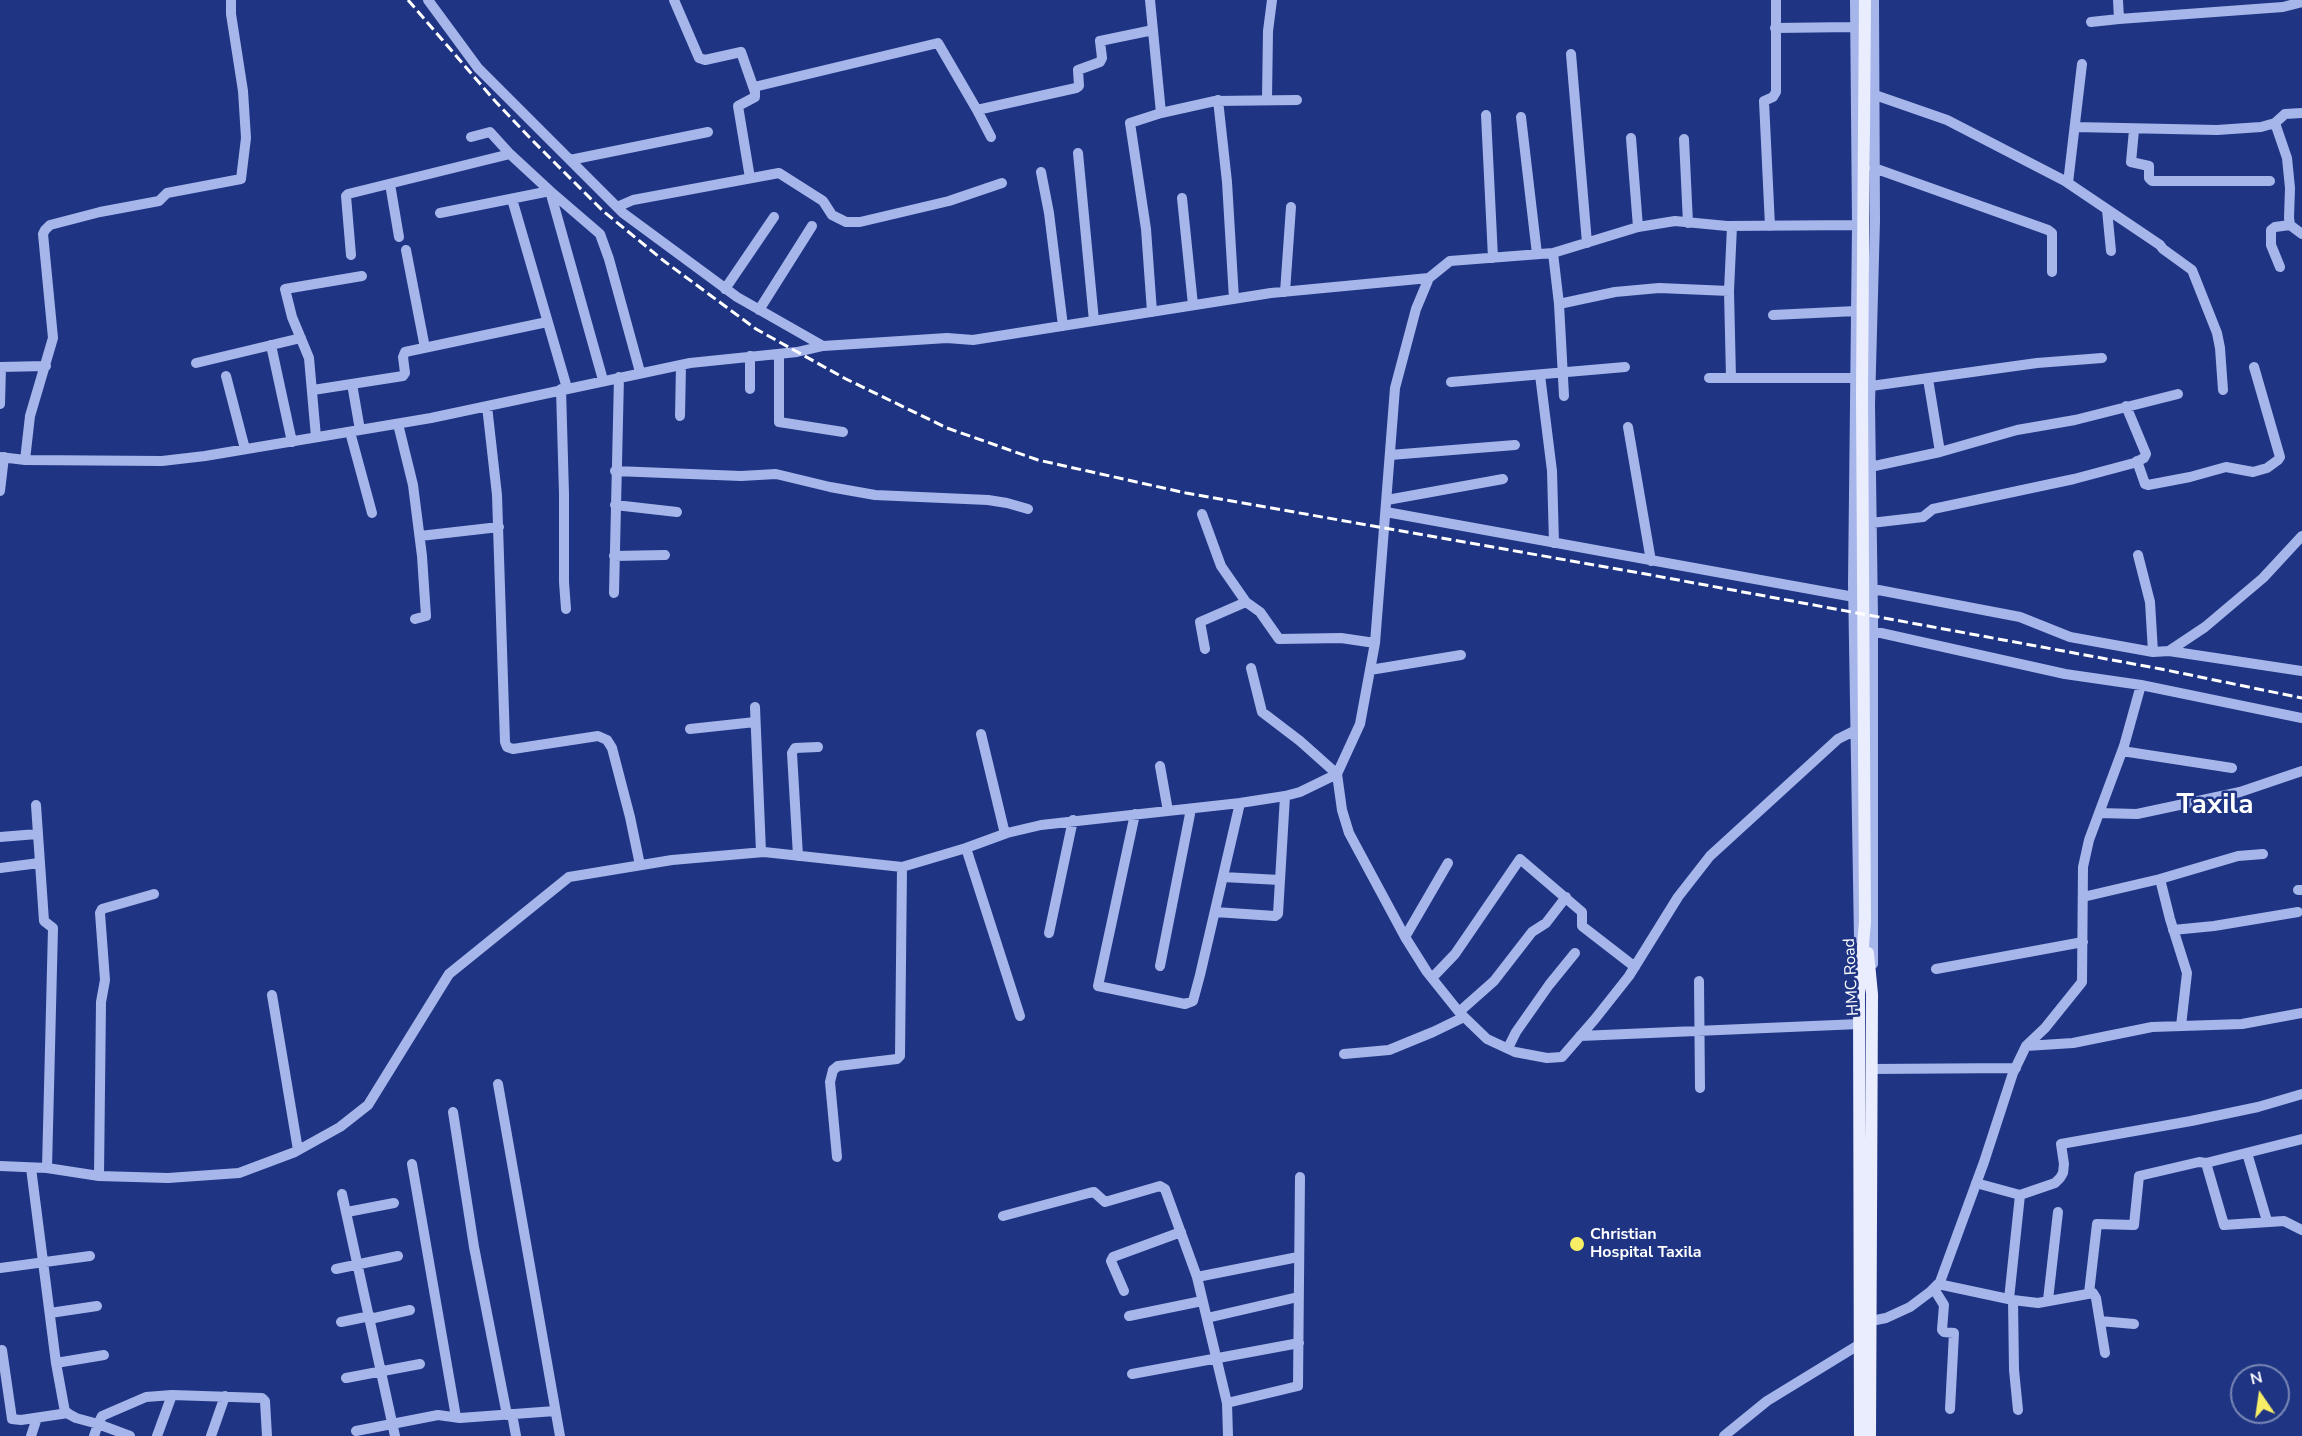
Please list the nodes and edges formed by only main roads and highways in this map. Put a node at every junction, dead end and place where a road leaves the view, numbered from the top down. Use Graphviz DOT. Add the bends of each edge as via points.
graph roads {
  1 [pos="1864,4"];
  2 [pos="1866,994"];
  3 [pos="1860,1436"];
  4 [pos="1870,1436"];
  1 -- 2 [label="main road, HMC Road"];
  2 -- 3 [label="main road, HMC Road" via="1859,1024"];
  2 -- 4 [label="main road, HMC Road" via="1871,1069"];
}
